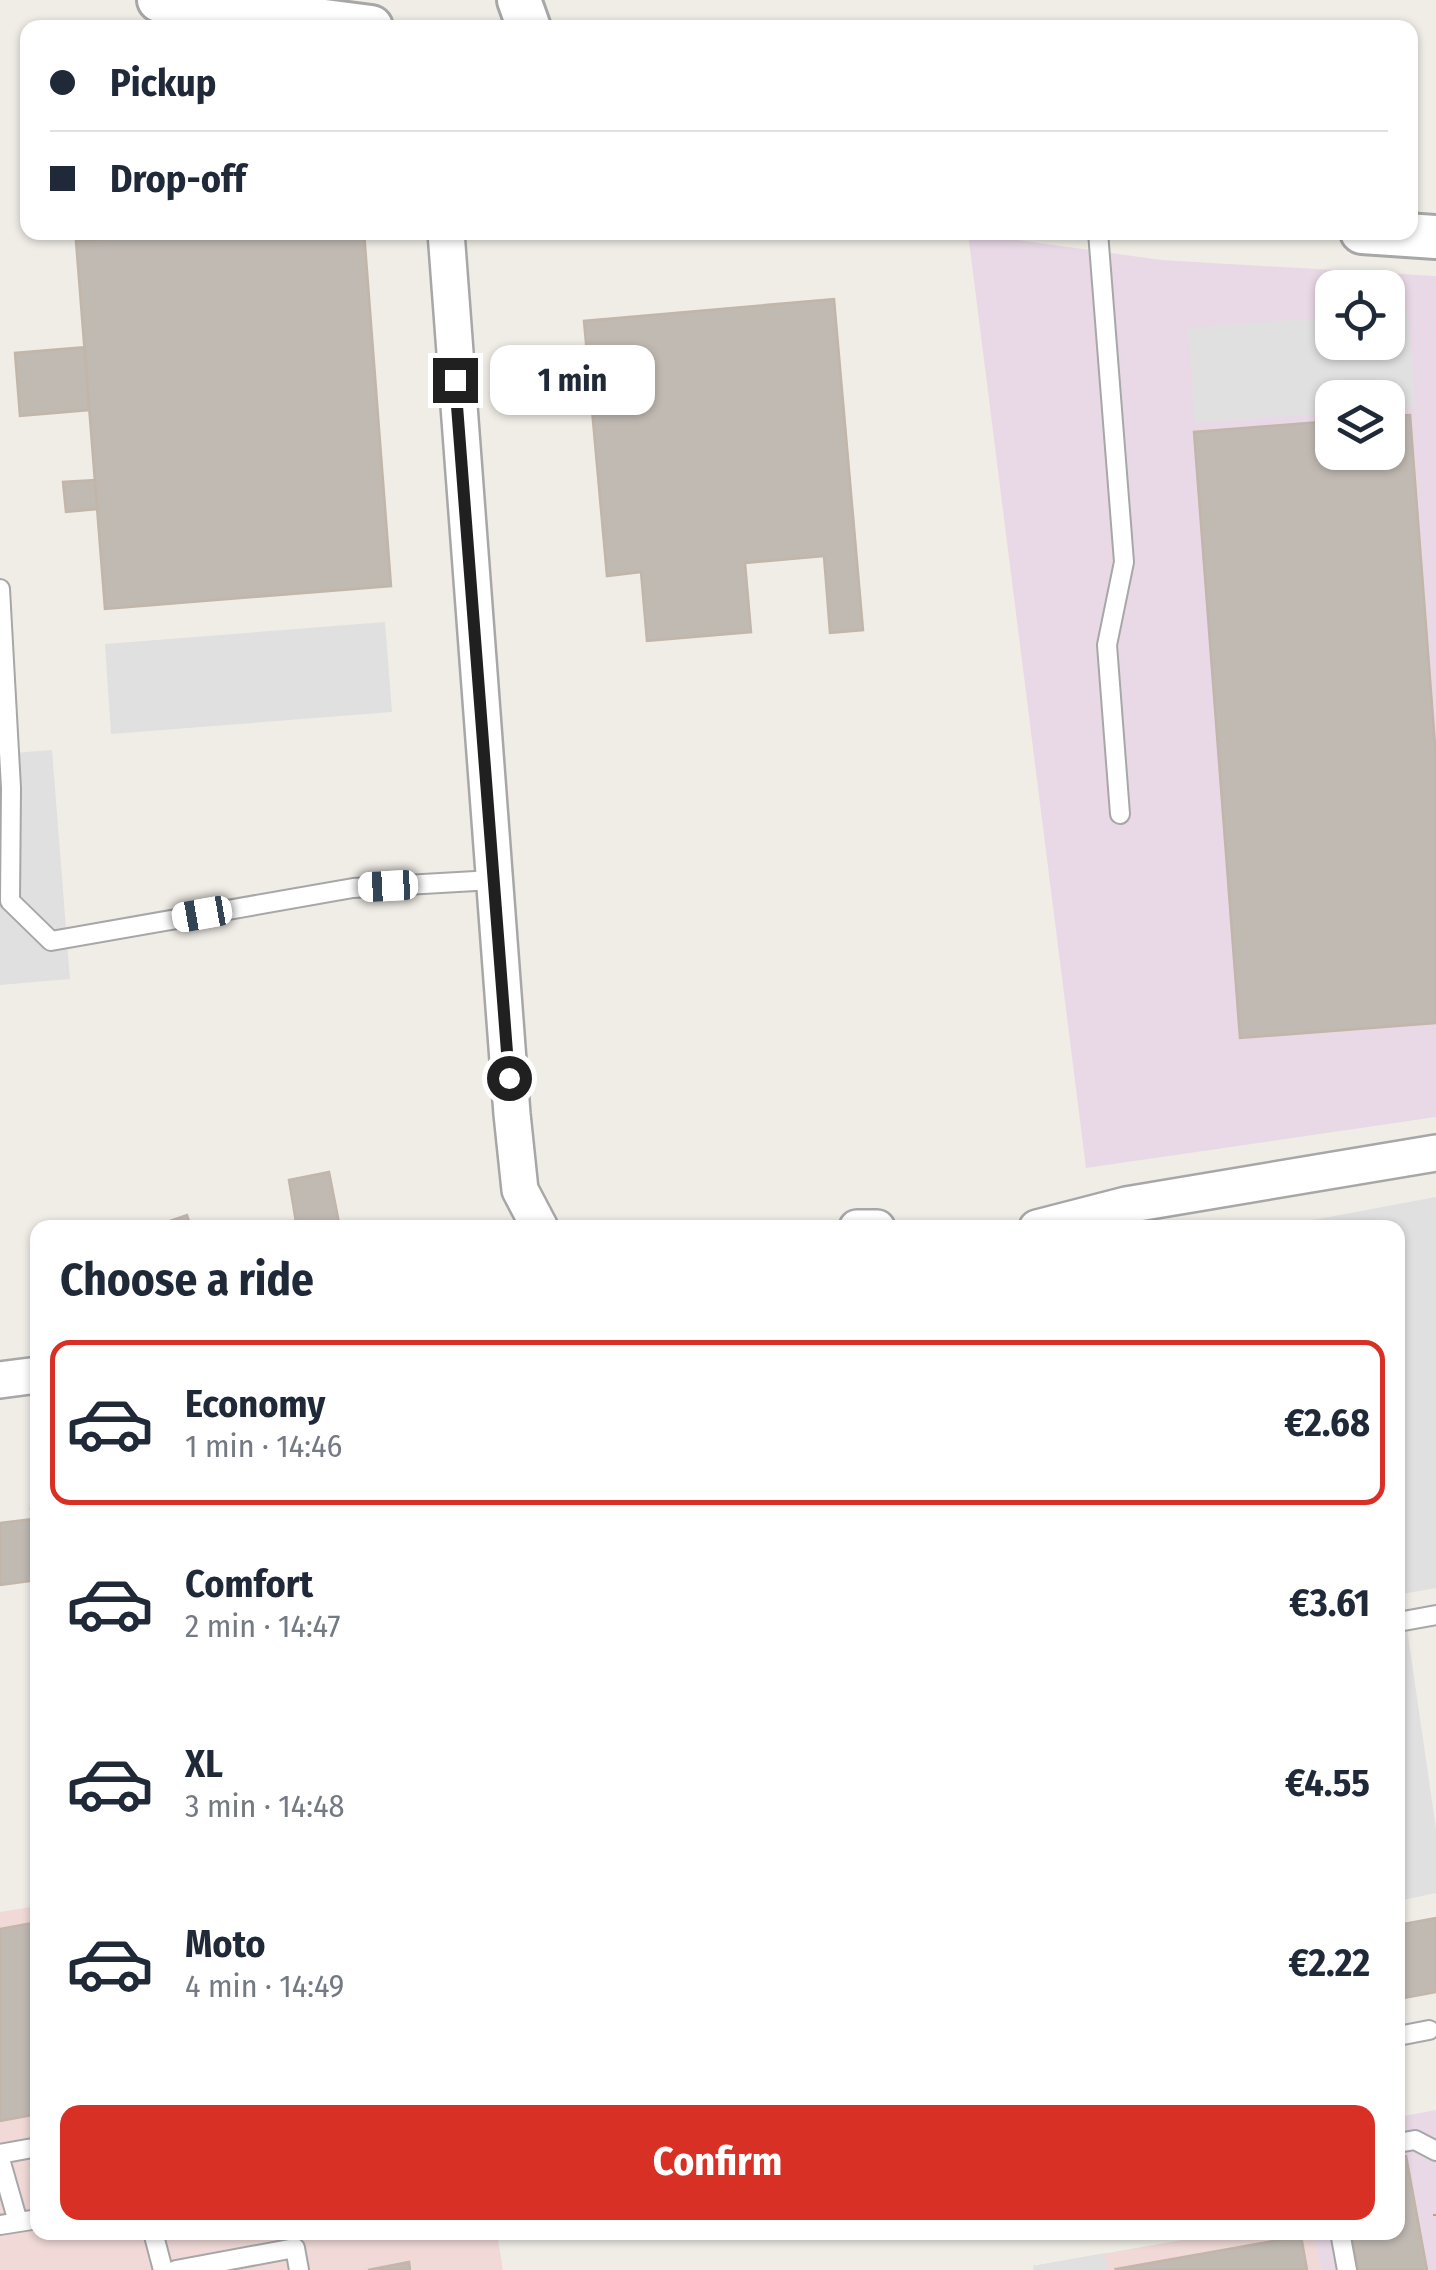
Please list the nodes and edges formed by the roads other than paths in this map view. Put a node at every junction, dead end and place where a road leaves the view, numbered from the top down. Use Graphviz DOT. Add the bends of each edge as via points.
graph roads {
  1 [pos="158,0"];
  2 [pos="315,20"];
  3 [pos="447,240"];
  4 [pos="1099,240"];
  5 [pos="0,588"];
  6 [pos="1120,814"];
  7 [pos="492,880"];
  8 [pos="1436,1153"];
  9 [pos="536,1220"];
  10 [pos="1069,1220"];
  11 [pos="30,1376"];
  12 [pos="0,1380"];
  13 [pos="1436,1616"];
  14 [pos="1405,1621"];
  15 [pos="1429,2030"];
  16 [pos="1405,2035"];
  17 [pos="1405,2142"];
  18 [pos="30,2149"];
  19 [pos="1436,2151"];
  20 [pos="0,2156"];
  21 [pos="9,2224"];
  22 [pos="155,2240"];
  23 [pos="1341,2240"];
  24 [pos="163,2270"];
  25 [pos="176,2270"];
  26 [pos="299,2270"];
  27 [pos="1347,2270"];
  1 -- 2 [label="street"];
  3 -- 7 [label="street"];
  4 -- 6 [label="lane" via="1124,562 1108,645"];
  5 -- 7 [label="lane" via="10,901 51,941 353,888"];
  7 -- 9 [label="street" via="520,1190"];
  8 -- 10 [label="street"];
  11 -- 12 [label="street"];
  13 -- 14 [label="lane"];
  15 -- 16 [label="lane"];
  17 -- 19 [label="lane"];
  18 -- 20 [label="lane"];
  20 -- 21 [label="lane"];
  22 -- 24 [label="lane"];
  23 -- 27 [label="lane"];
  25 -- 26 [label="lane" via="295,2248"];
}
